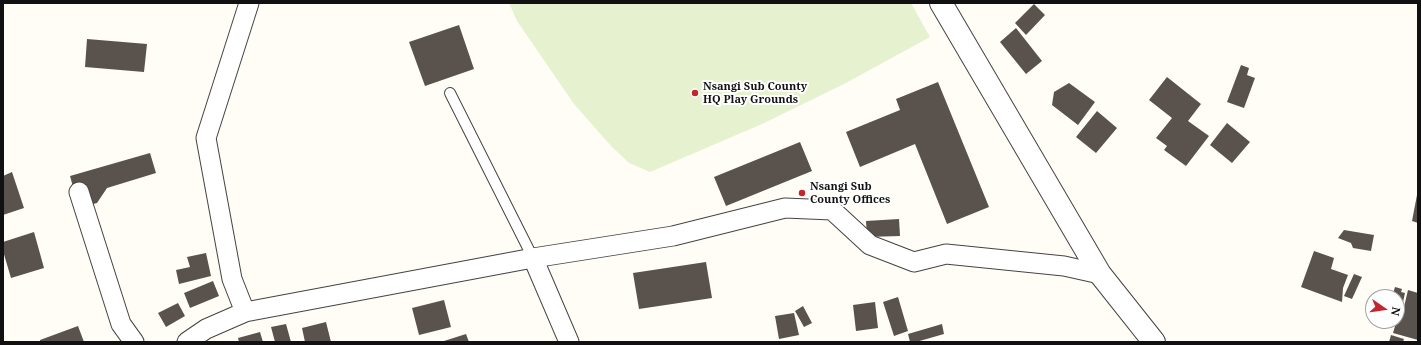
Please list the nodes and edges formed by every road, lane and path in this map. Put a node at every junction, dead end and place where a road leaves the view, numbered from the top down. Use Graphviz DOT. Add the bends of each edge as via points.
graph roads {
  1 [pos="249,3"];
  2 [pos="941,3"];
  3 [pos="450,93"];
  4 [pos="79,192"];
  5 [pos="533,258"];
  6 [pos="1100,274"];
  7 [pos="245,312"];
  8 [pos="134,342"];
  9 [pos="187,342"];
  10 [pos="569,342"];
  11 [pos="1154,342"];
  1 -- 7 [label="street" via="206,138 232,279"];
  2 -- 6 [label="street"];
  3 -- 5 [label="lane"];
  4 -- 8 [label="street" via="121,324"];
  5 -- 6 [label="street" via="673,236 785,208 832,210 870,245 914,262 946,254 1064,266"];
  5 -- 7 [label="street"];
  5 -- 10 [label="street"];
  6 -- 11 [label="street"];
  7 -- 9 [label="street" via="206,329"];
}
